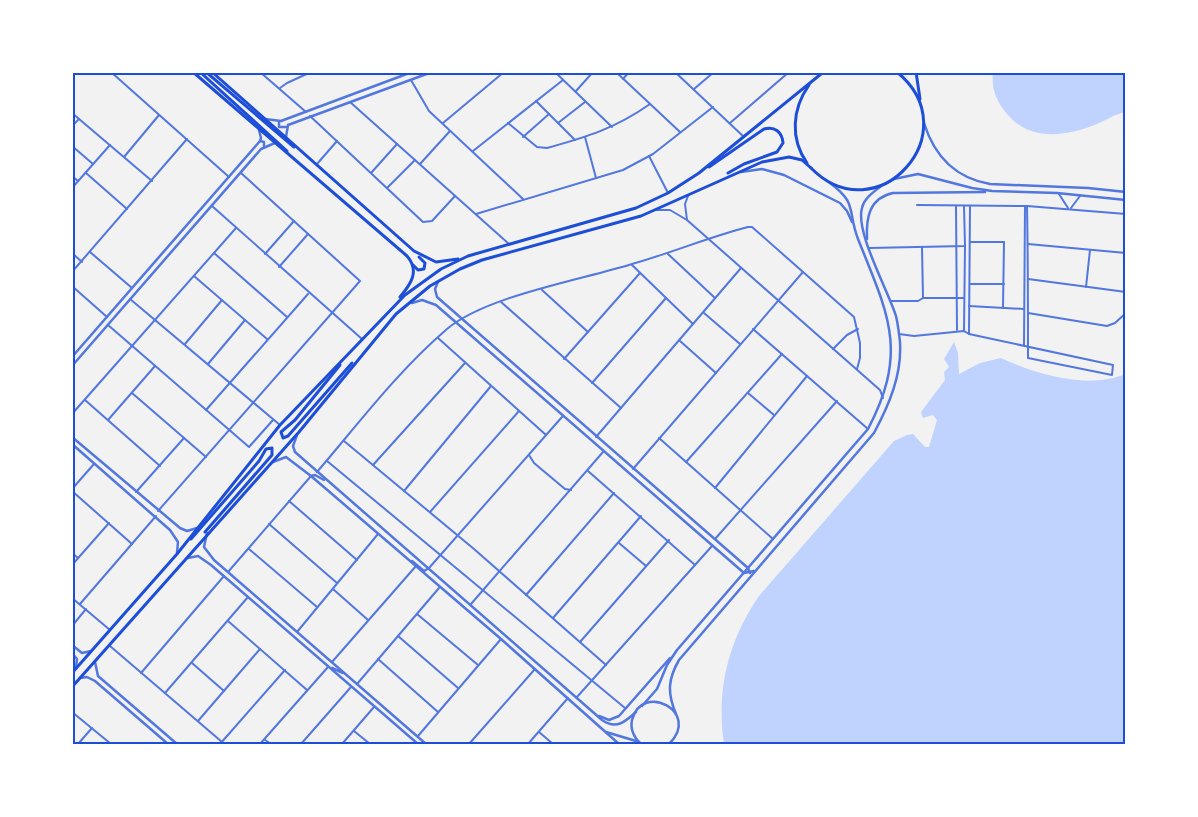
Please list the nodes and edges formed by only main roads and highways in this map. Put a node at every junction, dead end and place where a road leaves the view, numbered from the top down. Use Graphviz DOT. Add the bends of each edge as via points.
graph roads {
  1 [pos="193,72"];
  2 [pos="200,72"];
  3 [pos="206,72"];
  4 [pos="212,72"];
  5 [pos="897,72"];
  6 [pos="916,72"];
  7 [pos="822,73"];
  8 [pos="920,104"];
  9 [pos="305,155"];
  10 [pos="294,159"];
  11 [pos="811,168"];
  12 [pos="699,174"];
  13 [pos="711,184"];
  14 [pos="414,251"];
  15 [pos="468,256"];
  16 [pos="413,264"];
  17 [pos="392,307"];
  18 [pos="365,351"];
  19 [pos="346,357"];
  20 [pos="198,543"];
  21 [pos="183,546"];
  22 [pos="72,673"];
  23 [pos="72,687"];
  1 -- 10 [label="main road"];
  2 -- 10 [label="main road"];
  3 -- 9 [label="main road" via="280,138"];
  4 -- 9 [label="main road"];
  5 -- 8 [label="main road"];
  6 -- 8 [label="main road"];
  7 -- 11 [label="main road" via="803,94 795,119 798,145"];
  7 -- 12 [label="main road"];
  8 -- 11 [label="main road" via="924,120 917,154 894,179 881,186 856,190 830,183"];
  9 -- 14 [label="main road"];
  10 -- 16 [label="main road" via="375,227"];
  11 -- 13 [label="main road" via="798,159 785,157 762,162"];
  12 -- 13 [label="main road" via="764,129 774,128 780,133 782,143 777,152 744,164"];
  12 -- 15 [label="main road" via="668,194 636,208"];
  13 -- 18 [label="main road" via="656,210 482,260 439,280 406,305"];
  14 -- 15 [label="main road" via="436,262"];
  14 -- 16 [label="main road" via="425,267 420,271"];
  15 -- 17 [label="main road" via="441,269"];
  16 -- 17 [label="main road" via="413,280"];
  17 -- 19 [label="main road"];
  18 -- 19 [label="main road" via="283,438 281,432 328,382"];
  18 -- 20 [label="main road" via="299,432"];
  19 -- 21 [label="main road" via="280,425"];
  20 -- 21 [label="main road" via="209,526 272,455 272,448 266,449 220,508"];
  20 -- 23 [label="main road"];
  21 -- 22 [label="main road"];
}
